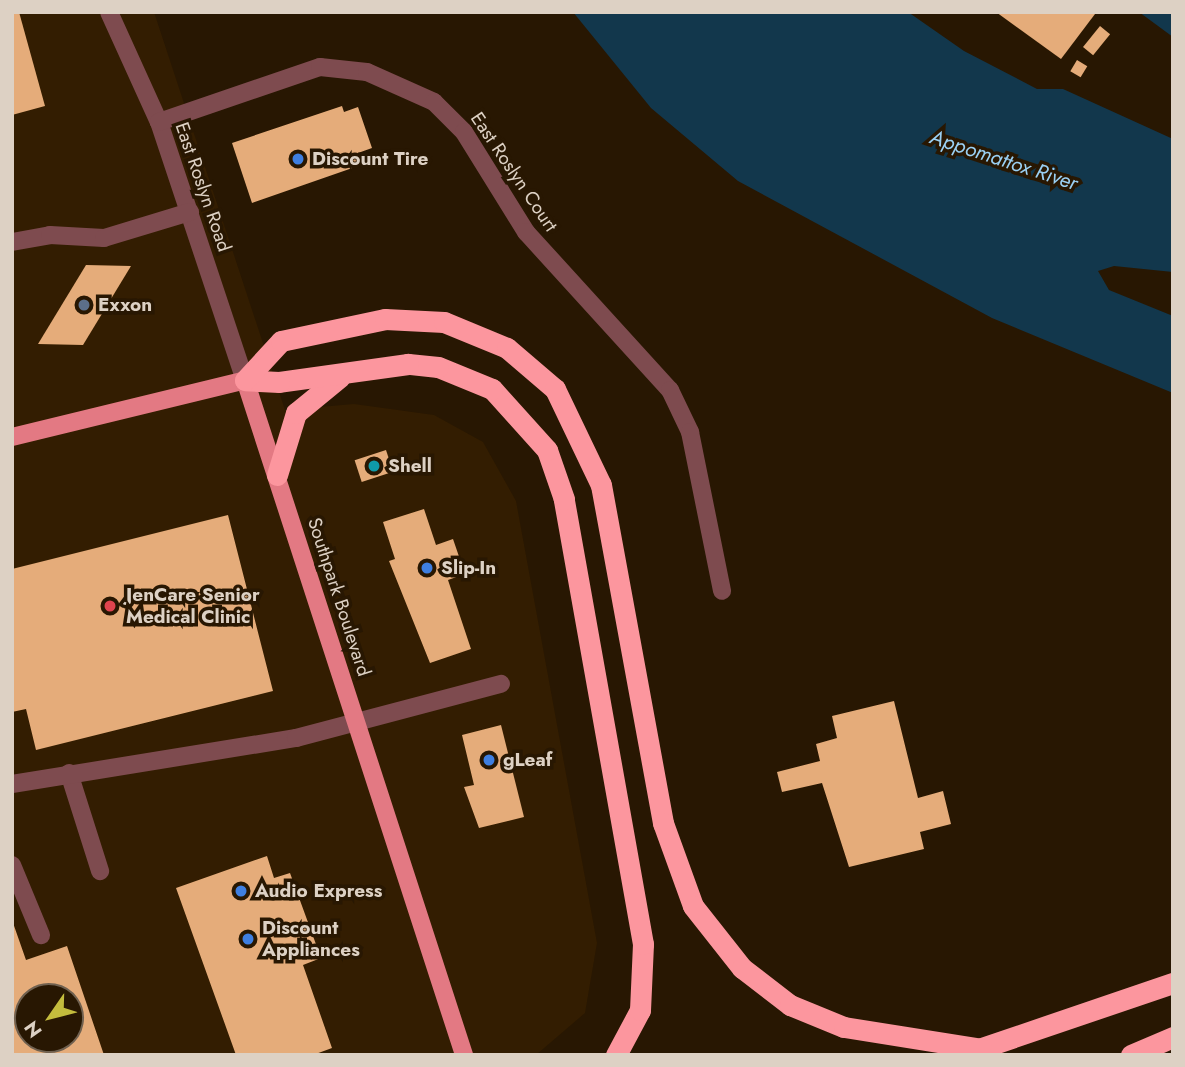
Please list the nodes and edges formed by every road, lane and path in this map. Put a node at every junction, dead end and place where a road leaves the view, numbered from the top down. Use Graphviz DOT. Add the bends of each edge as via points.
graph roads {
  1 [pos="109,12"];
  2 [pos="159,122"];
  3 [pos="190,212"];
  4 [pos="12,242"];
  5 [pos="354,369"];
  6 [pos="245,380"];
  7 [pos="12,437"];
  8 [pos="277,475"];
  9 [pos="722,591"];
  10 [pos="501,684"];
  11 [pos="357,721"];
  12 [pos="69,773"];
  13 [pos="12,784"];
  14 [pos="12,865"];
  15 [pos="100,872"];
  16 [pos="41,935"];
  17 [pos="1173,983"];
  18 [pos="1173,1037"];
  19 [pos="971,1052"];
  20 [pos="464,1055"];
  21 [pos="616,1055"];
  22 [pos="1130,1055"];
  1 -- 2 [label="street, East Roslyn Road"];
  2 -- 3 [label="street, East Roslyn Road"];
  2 -- 9 [label="street, East Roslyn Court" via="320,67 367,72 434,102 464,132 526,232 670,390 690,432"];
  3 -- 4 [label="street" via="89,240 50,235"];
  3 -- 6 [label="street, East Roslyn Road"];
  5 -- 6 [label="highway"];
  5 -- 8 [label="highway" via="313,393 296,413"];
  5 -- 21 [label="highway" via="408,363 466,376 515,408 556,471 642,944 640,1010"];
  6 -- 7 [label="main road"];
  6 -- 8 [label="main road, Southpark Boulevard"];
  6 -- 19 [label="highway" via="281,341 405,318 484,335 534,368 574,416 601,485 663,823 698,915 742,968 790,1005 844,1027"];
  8 -- 11 [label="main road, Southpark Boulevard"];
  10 -- 11 [label="street"];
  11 -- 12 [label="street" via="296,738"];
  11 -- 20 [label="main road, Southpark Boulevard"];
  12 -- 13 [label="street"];
  12 -- 15 [label="street"];
  14 -- 16 [label="street"];
  17 -- 19 [label="highway"];
  18 -- 22 [label="highway"];
}
